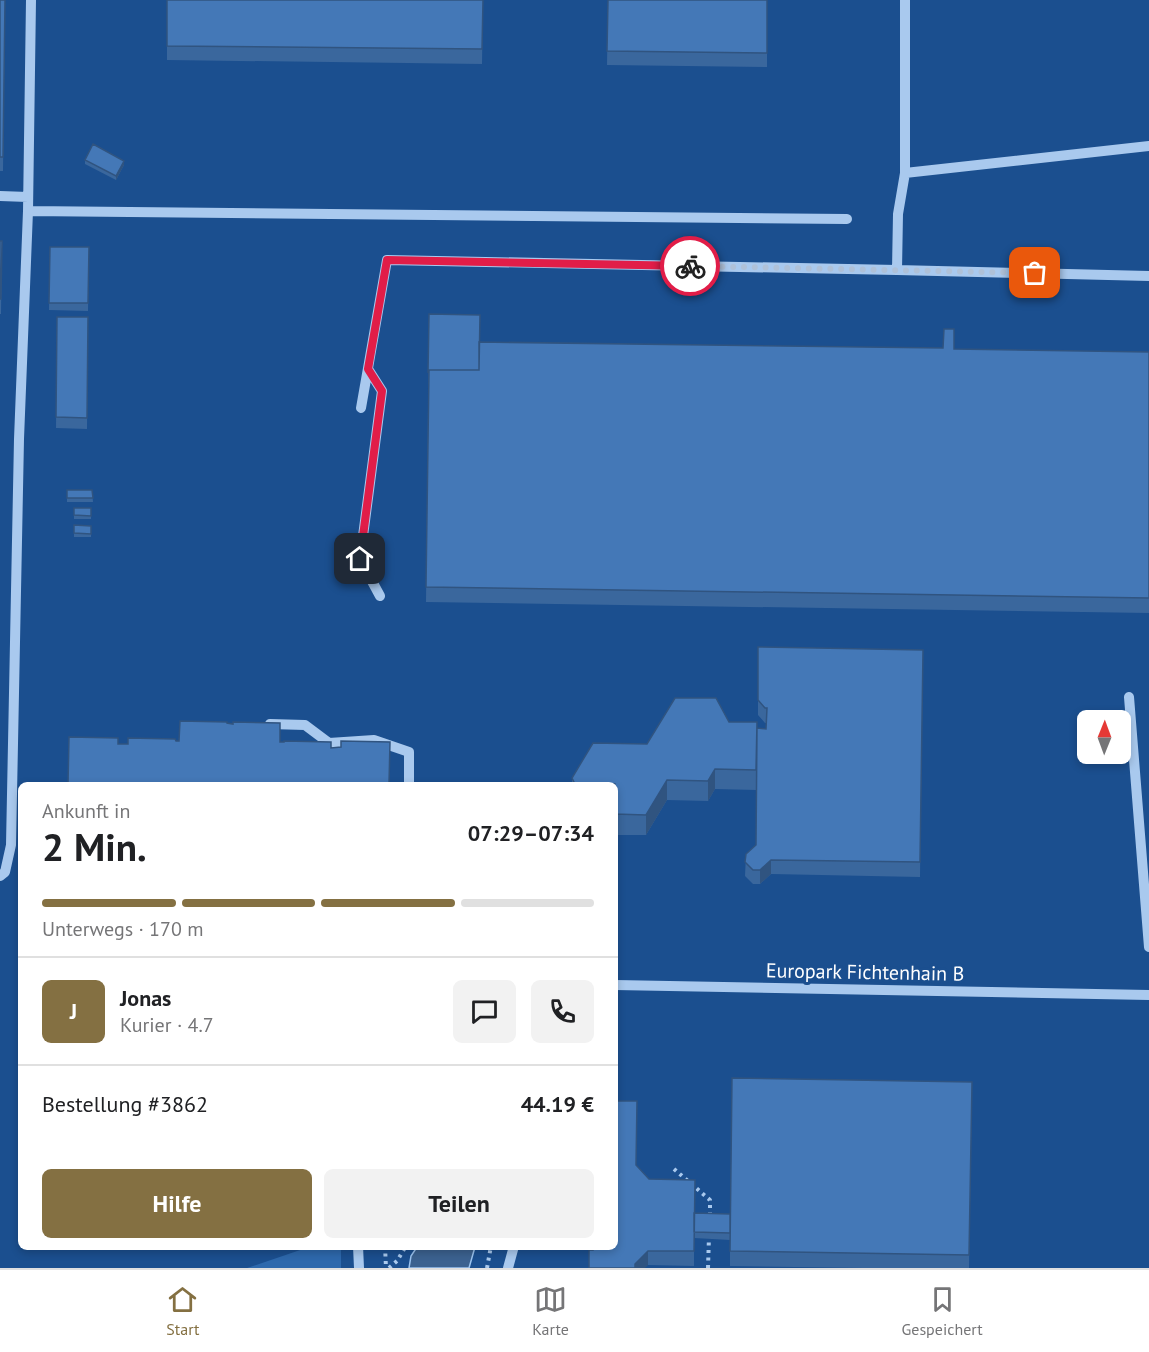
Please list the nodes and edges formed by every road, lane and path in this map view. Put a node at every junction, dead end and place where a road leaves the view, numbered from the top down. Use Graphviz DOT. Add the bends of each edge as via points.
graph roads {
  1 [pos="30,0"];
  2 [pos="905,0"];
  3 [pos="1149,146"];
  4 [pos="905,173"];
  5 [pos="0,196"];
  6 [pos="28,197"];
  7 [pos="28,211"];
  8 [pos="847,219"];
  9 [pos="897,270"];
  10 [pos="1149,276"];
  11 [pos="368,369"];
  12 [pos="361,408"];
  13 [pos="380,596"];
  14 [pos="1129,697"];
  15 [pos="270,724"];
  16 [pos="409,782"];
  17 [pos="0,876"];
  18 [pos="1149,947"];
  19 [pos="618,985"];
  20 [pos="1149,995"];
  21 [pos="674,1169"];
  22 [pos="710,1222"];
  23 [pos="709,1234"];
  24 [pos="358,1250"];
  25 [pos="385,1250"];
  26 [pos="403,1250"];
  27 [pos="490,1250"];
  28 [pos="513,1250"];
  29 [pos="359,1268"];
  30 [pos="387,1268"];
  31 [pos="487,1268"];
  32 [pos="508,1268"];
  33 [pos="708,1268"];
  1 -- 6 [label="street"];
  2 -- 4 [label="street"];
  3 -- 4 [label="street"];
  4 -- 9 [label="street" via="898,214"];
  5 -- 6 [label="street"];
  6 -- 7 [label="street"];
  7 -- 8 [label="street"];
  7 -- 17 [label="street" via="11,845 5,872"];
  9 -- 10 [label="street"];
  9 -- 11 [label="street" via="387,260"];
  11 -- 12 [label="street"];
  11 -- 13 [label="street" via="382,391 360,559"];
  14 -- 18 [label="street"];
  15 -- 16 [label="street" via="305,725 329,742 374,741 410,752"];
  19 -- 20 [label="street, Europark Fichtenhain B"];
  21 -- 22 [label="path" via="710,1200"];
  23 -- 33 [label="path"];
  24 -- 29 [label="street"];
  25 -- 30 [label="path"];
  26 -- 30 [label="path"];
  27 -- 31 [label="path"];
  28 -- 32 [label="street"];
}
